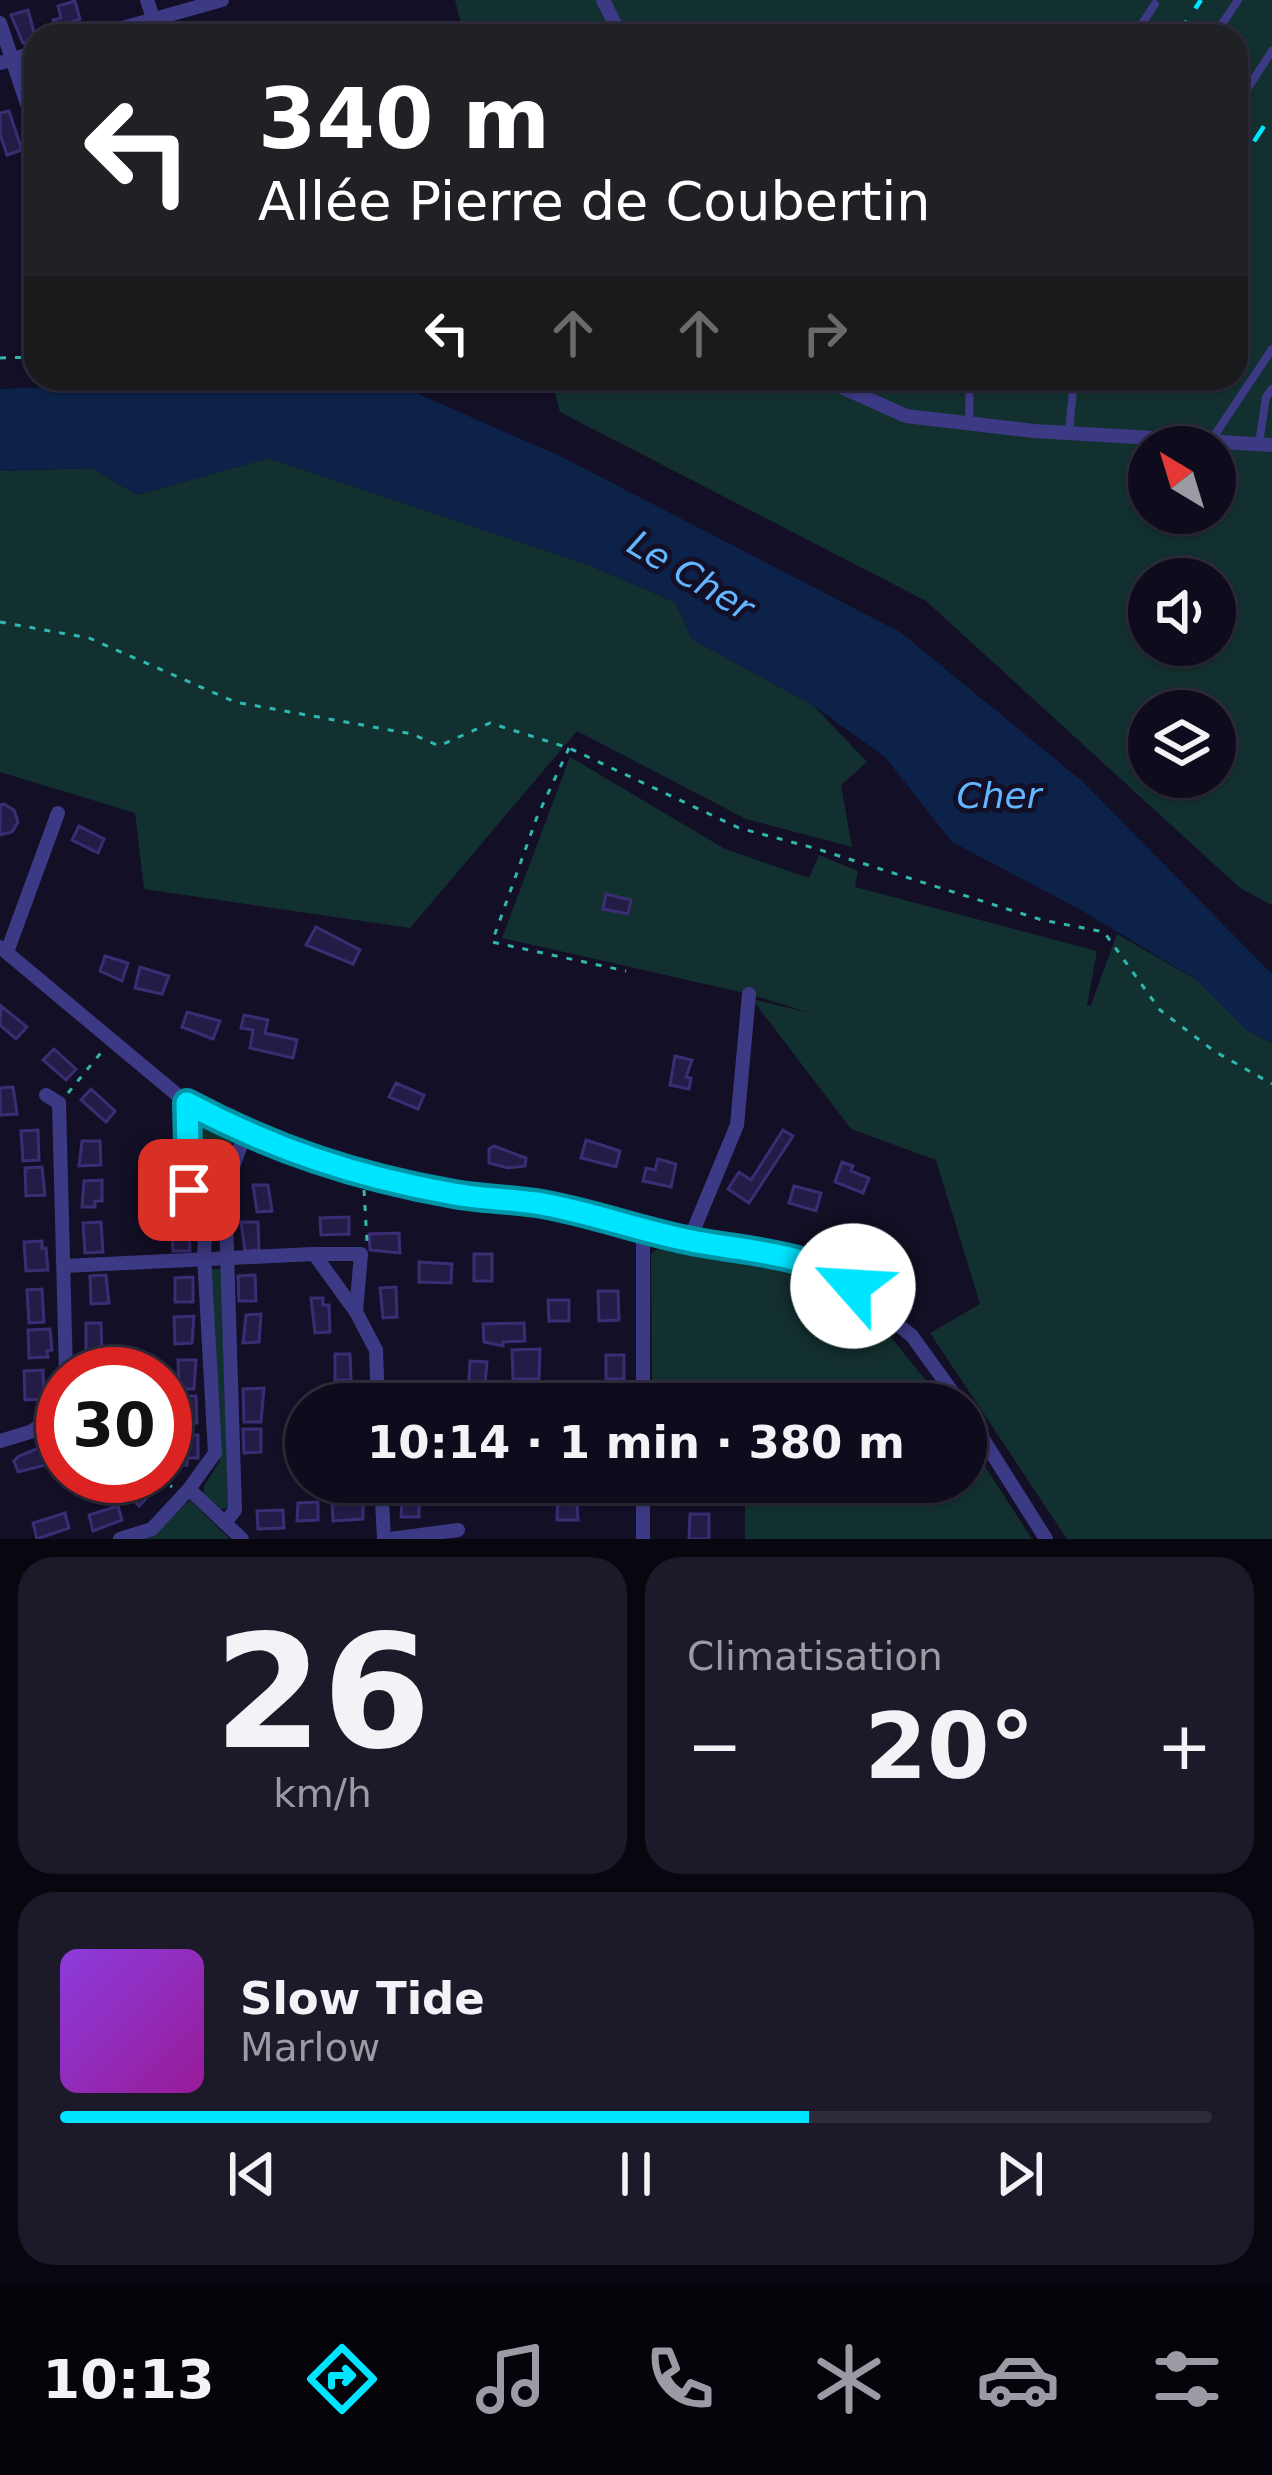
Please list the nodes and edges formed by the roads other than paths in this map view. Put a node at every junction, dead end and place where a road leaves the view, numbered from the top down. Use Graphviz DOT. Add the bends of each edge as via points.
graph roads {
  1 [pos="147,0"];
  2 [pos="222,0"];
  3 [pos="1155,4"];
  4 [pos="153,19"];
  5 [pos="0,23"];
  6 [pos="136,24"];
  7 [pos="155,24"];
  8 [pos="1142,24"];
  9 [pos="1272,51"];
  10 [pos="6,61"];
  11 [pos="1248,88"];
  12 [pos="24,103"];
  13 [pos="1272,349"];
  14 [pos="1248,385"];
  15 [pos="1272,388"];
  16 [pos="849,390"];
  17 [pos="970,390"];
  18 [pos="1071,390"];
  19 [pos="1245,390"];
  20 [pos="969,423"];
  21 [pos="1221,426"];
  22 [pos="1069,433"];
  23 [pos="1128,437"];
  24 [pos="1236,442"];
  25 [pos="1267,443"];
  26 [pos="58,813"];
  27 [pos="4,949"];
  28 [pos="749,994"];
  29 [pos="52,1099"];
  30 [pos="187,1103"];
  31 [pos="244,1134"];
  32 [pos="207,1197"];
  33 [pos="225,1197"];
  34 [pos="644,1230"];
  35 [pos="688,1240"];
  36 [pos="314,1254"];
  37 [pos="204,1256"];
  38 [pos="226,1258"];
  39 [pos="64,1266"];
  40 [pos="356,1312"];
  41 [pos="66,1347"];
  42 [pos="377,1383"];
  43 [pos="643,1383"];
  44 [pos="946,1383"];
  45 [pos="36,1428"];
  46 [pos="0,1441"];
  47 [pos="987,1445"];
  48 [pos="192,1485"];
  49 [pos="192,1498"];
  50 [pos="177,1503"];
  51 [pos="383,1503"];
  52 [pos="643,1503"];
  53 [pos="225,1523"];
  54 [pos="458,1530"];
  55 [pos="127,1538"];
  56 [pos="242,1539"];
  57 [pos="387,1539"];
  58 [pos="643,1539"];
  59 [pos="1046,1539"];
  1 -- 4 [label="street"];
  2 -- 4 [label="street"];
  3 -- 8 [label="lane"];
  4 -- 6 [label="street"];
  4 -- 7 [label="street"];
  5 -- 10 [label="street"];
  9 -- 11 [label="lane"];
  10 -- 12 [label="street"];
  13 -- 14 [label="lane"];
  15 -- 25 [label="lane"];
  16 -- 20 [label="street" via="906,416"];
  17 -- 20 [label="lane"];
  18 -- 22 [label="lane"];
  19 -- 21 [label="lane"];
  20 -- 22 [label="street"];
  22 -- 23 [label="street"];
  24 -- 25 [label="street"];
  26 -- 27 [label="street"];
  27 -- 30 [label="street"];
  28 -- 35 [label="street" via="737,1125"];
  29 -- 39 [label="street"];
  30 -- 31 [label="street"];
  30 -- 32 [label="street" via="189,1190"];
  31 -- 33 [label="street"];
  31 -- 34 [label="street" via="363,1177 538,1203"];
  32 -- 33 [label="street"];
  32 -- 37 [label="street"];
  33 -- 38 [label="street"];
  34 -- 35 [label="street"];
  34 -- 43 [label="street"];
  35 -- 44 [label="street" via="832,1270 912,1336"];
  36 -- 38 [label="street"];
  36 -- 40 [label="street"];
  36 -- 40 [label="street" via="361,1254"];
  37 -- 38 [label="street"];
  37 -- 39 [label="street"];
  37 -- 48 [label="street" via="215,1453"];
  38 -- 53 [label="street" via="235,1510"];
  39 -- 41 [label="street"];
  40 -- 42 [label="street" via="376,1350"];
  45 -- 46 [label="street"];
  47 -- 59 [label="street"];
  49 -- 53 [label="street"];
  50 -- 55 [label="street" via="152,1529"];
  51 -- 57 [label="street"];
  52 -- 58 [label="street"];
  53 -- 56 [label="street"];
  54 -- 57 [label="street"];
}
